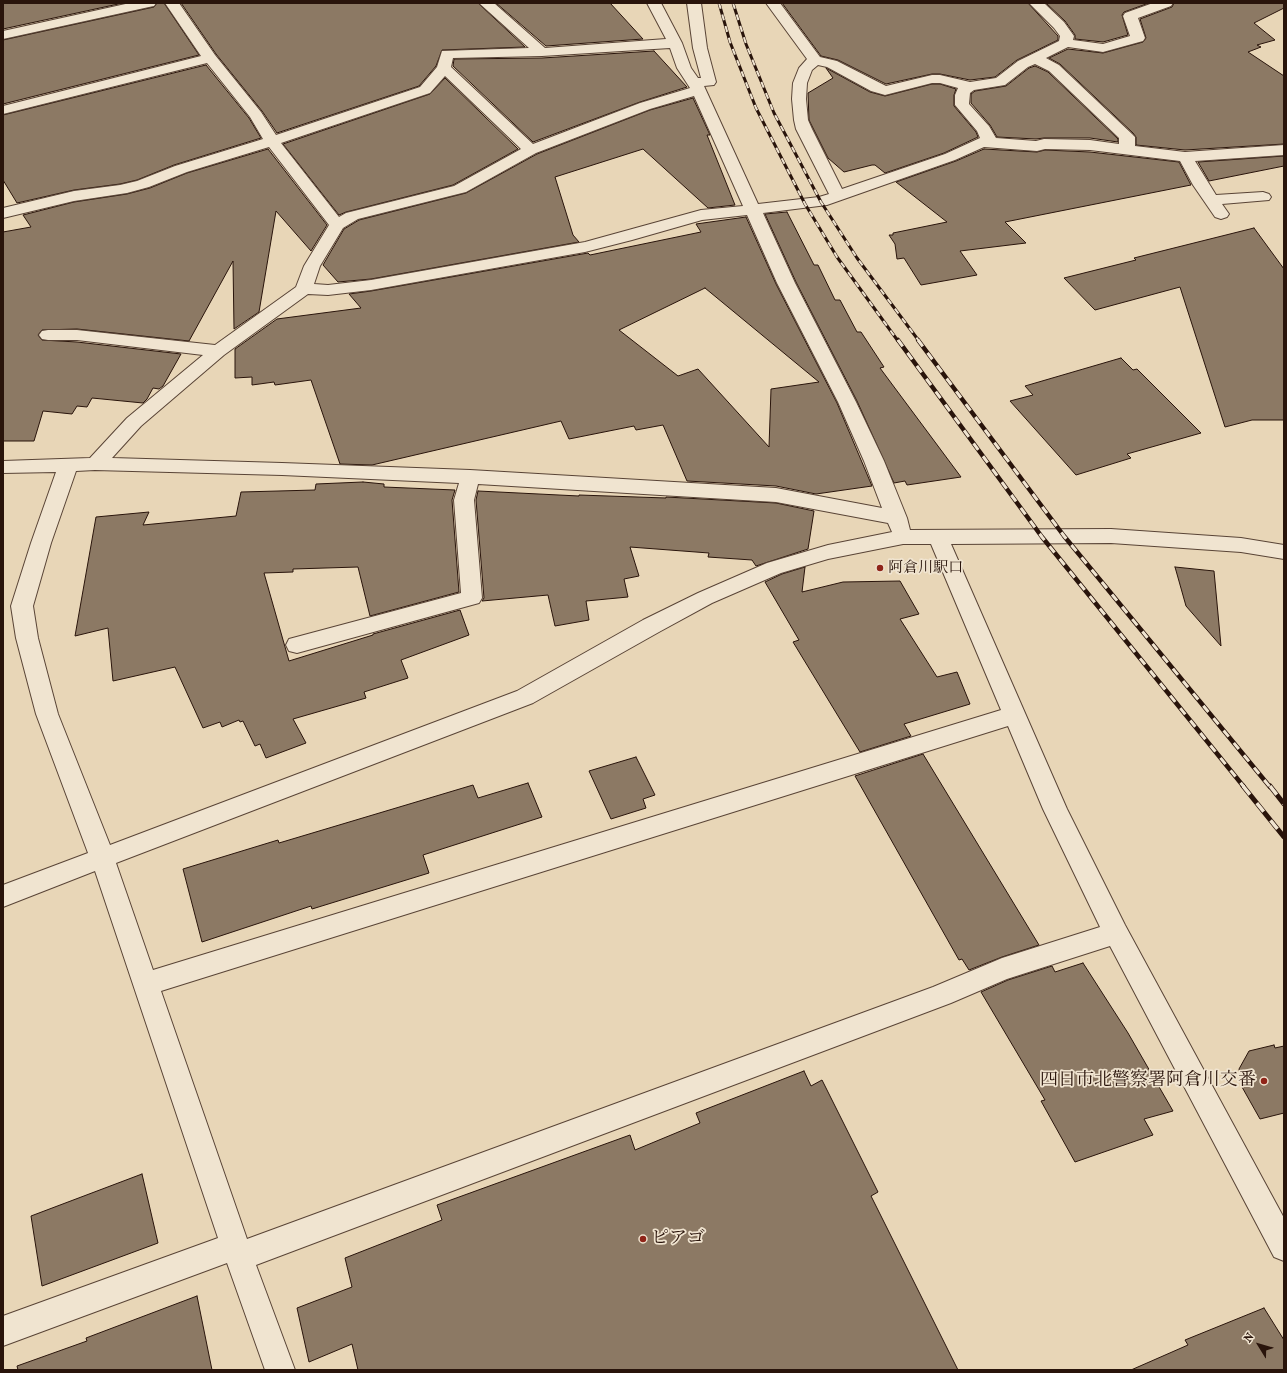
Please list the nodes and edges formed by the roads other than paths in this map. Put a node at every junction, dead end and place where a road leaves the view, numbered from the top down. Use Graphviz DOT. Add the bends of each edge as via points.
graph roads {
  1 [pos="149,3"];
  2 [pos="172,3"];
  3 [pos="486,3"];
  4 [pos="654,3"];
  5 [pos="694,3"];
  6 [pos="773,3"];
  7 [pos="1036,3"];
  8 [pos="1166,3"];
  9 [pos="3,35"];
  10 [pos="675,43"];
  11 [pos="1066,43"];
  12 [pos="542,52"];
  13 [pos="210,58"];
  14 [pos="1035,58"];
  15 [pos="815,60"];
  16 [pos="444,68"];
  17 [pos="696,86"];
  18 [pos="970,86"];
  19 [pos="3,110"];
  20 [pos="272,141"];
  21 [pos="986,142"];
  22 [pos="1127,149"];
  23 [pos="531,150"];
  24 [pos="1284,150"];
  25 [pos="1185,157"];
  26 [pos="838,196"];
  27 [pos="1263,197"];
  28 [pos="1212,200"];
  29 [pos="752,209"];
  30 [pos="3,213"];
  31 [pos="1222,214"];
  32 [pos="337,225"];
  33 [pos="304,290"];
  34 [pos="48,335"];
  35 [pos="218,351"];
  36 [pos="95,464"];
  37 [pos="68,465"];
  38 [pos="3,467"];
  39 [pos="470,477"];
  40 [pos="900,528"];
  41 [pos="938,536"];
  42 [pos="1284,552"];
  43 [pos="298,645"];
  44 [pos="1014,715"];
  45 [pos="102,857"];
  46 [pos="3,896"];
  47 [pos="1116,933"];
  48 [pos="145,984"];
  49 [pos="1284,1247"];
  50 [pos="237,1251"];
  51 [pos="3,1330"];
  52 [pos="280,1370"];
  1 -- 9 [label="street"];
  2 -- 13 [label="street"];
  3 -- 12 [label="street"];
  4 -- 10 [label="street"];
  5 -- 17 [label="street" via="700,48 709,82"];
  6 -- 15 [label="street"];
  7 -- 11 [label="street" via="1059,25 1067,36"];
  8 -- 11 [label="street" via="1130,16 1138,38 1103,48"];
  10 -- 12 [label="street"];
  10 -- 17 [label="street" via="684,68"];
  11 -- 14 [label="street"];
  12 -- 16 [label="street" via="446,54"];
  13 -- 19 [label="street"];
  13 -- 20 [label="street" via="256,115"];
  14 -- 18 [label="street" via="1000,82"];
  14 -- 22 [label="street" via="1054,68 1127,137"];
  15 -- 18 [label="street" via="832,64 885,91 932,79"];
  15 -- 26 [label="street" via="806,68 800,82 801,120"];
  16 -- 20 [label="street" via="425,90"];
  16 -- 23 [label="street"];
  17 -- 23 [label="street"];
  17 -- 29 [label="street"];
  18 -- 21 [label="street" via="963,91 962,105 984,129"];
  20 -- 30 [label="street" via="181,168 121,190 74,196"];
  20 -- 32 [label="street"];
  21 -- 22 [label="street" via="1037,146 1090,145"];
  21 -- 26 [label="street"];
  22 -- 25 [label="street"];
  23 -- 32 [label="street" via="460,189 352,216"];
  24 -- 25 [label="street"];
  25 -- 28 [label="street"];
  26 -- 29 [label="street" via="822,202"];
  27 -- 28 [label="street"];
  28 -- 31 [label="street"];
  29 -- 33 [label="street" via="701,215 585,247 491,262 371,286"];
  29 -- 40 [label="street" via="807,326 847,402 874,461"];
  32 -- 33 [label="street" via="312,266"];
  33 -- 35 [label="street"];
  34 -- 35 [label="street" via="78,335"];
  35 -- 36 [label="street" via="134,422"];
  36 -- 37 [label="street"];
  36 -- 39 [label="street"];
  37 -- 38 [label="street"];
  37 -- 45 [label="street" via="22,606 27,638 46,714"];
  39 -- 40 [label="street" via="776,495"];
  39 -- 43 [label="street" via="464,500 472,598"];
  40 -- 41 [label="street"];
  40 -- 45 [label="street" via="738,582 651,626 525,697"];
  41 -- 42 [label="street" via="1111,536 1241,545"];
  41 -- 44 [label="street"];
  44 -- 47 [label="street" via="1055,809"];
  44 -- 48 [label="street"];
  45 -- 46 [label="street"];
  45 -- 48 [label="street"];
  47 -- 49 [label="street"];
  47 -- 50 [label="street" via="1002,969 942,995"];
  48 -- 50 [label="street"];
  50 -- 51 [label="street"];
  50 -- 52 [label="street"];
}
